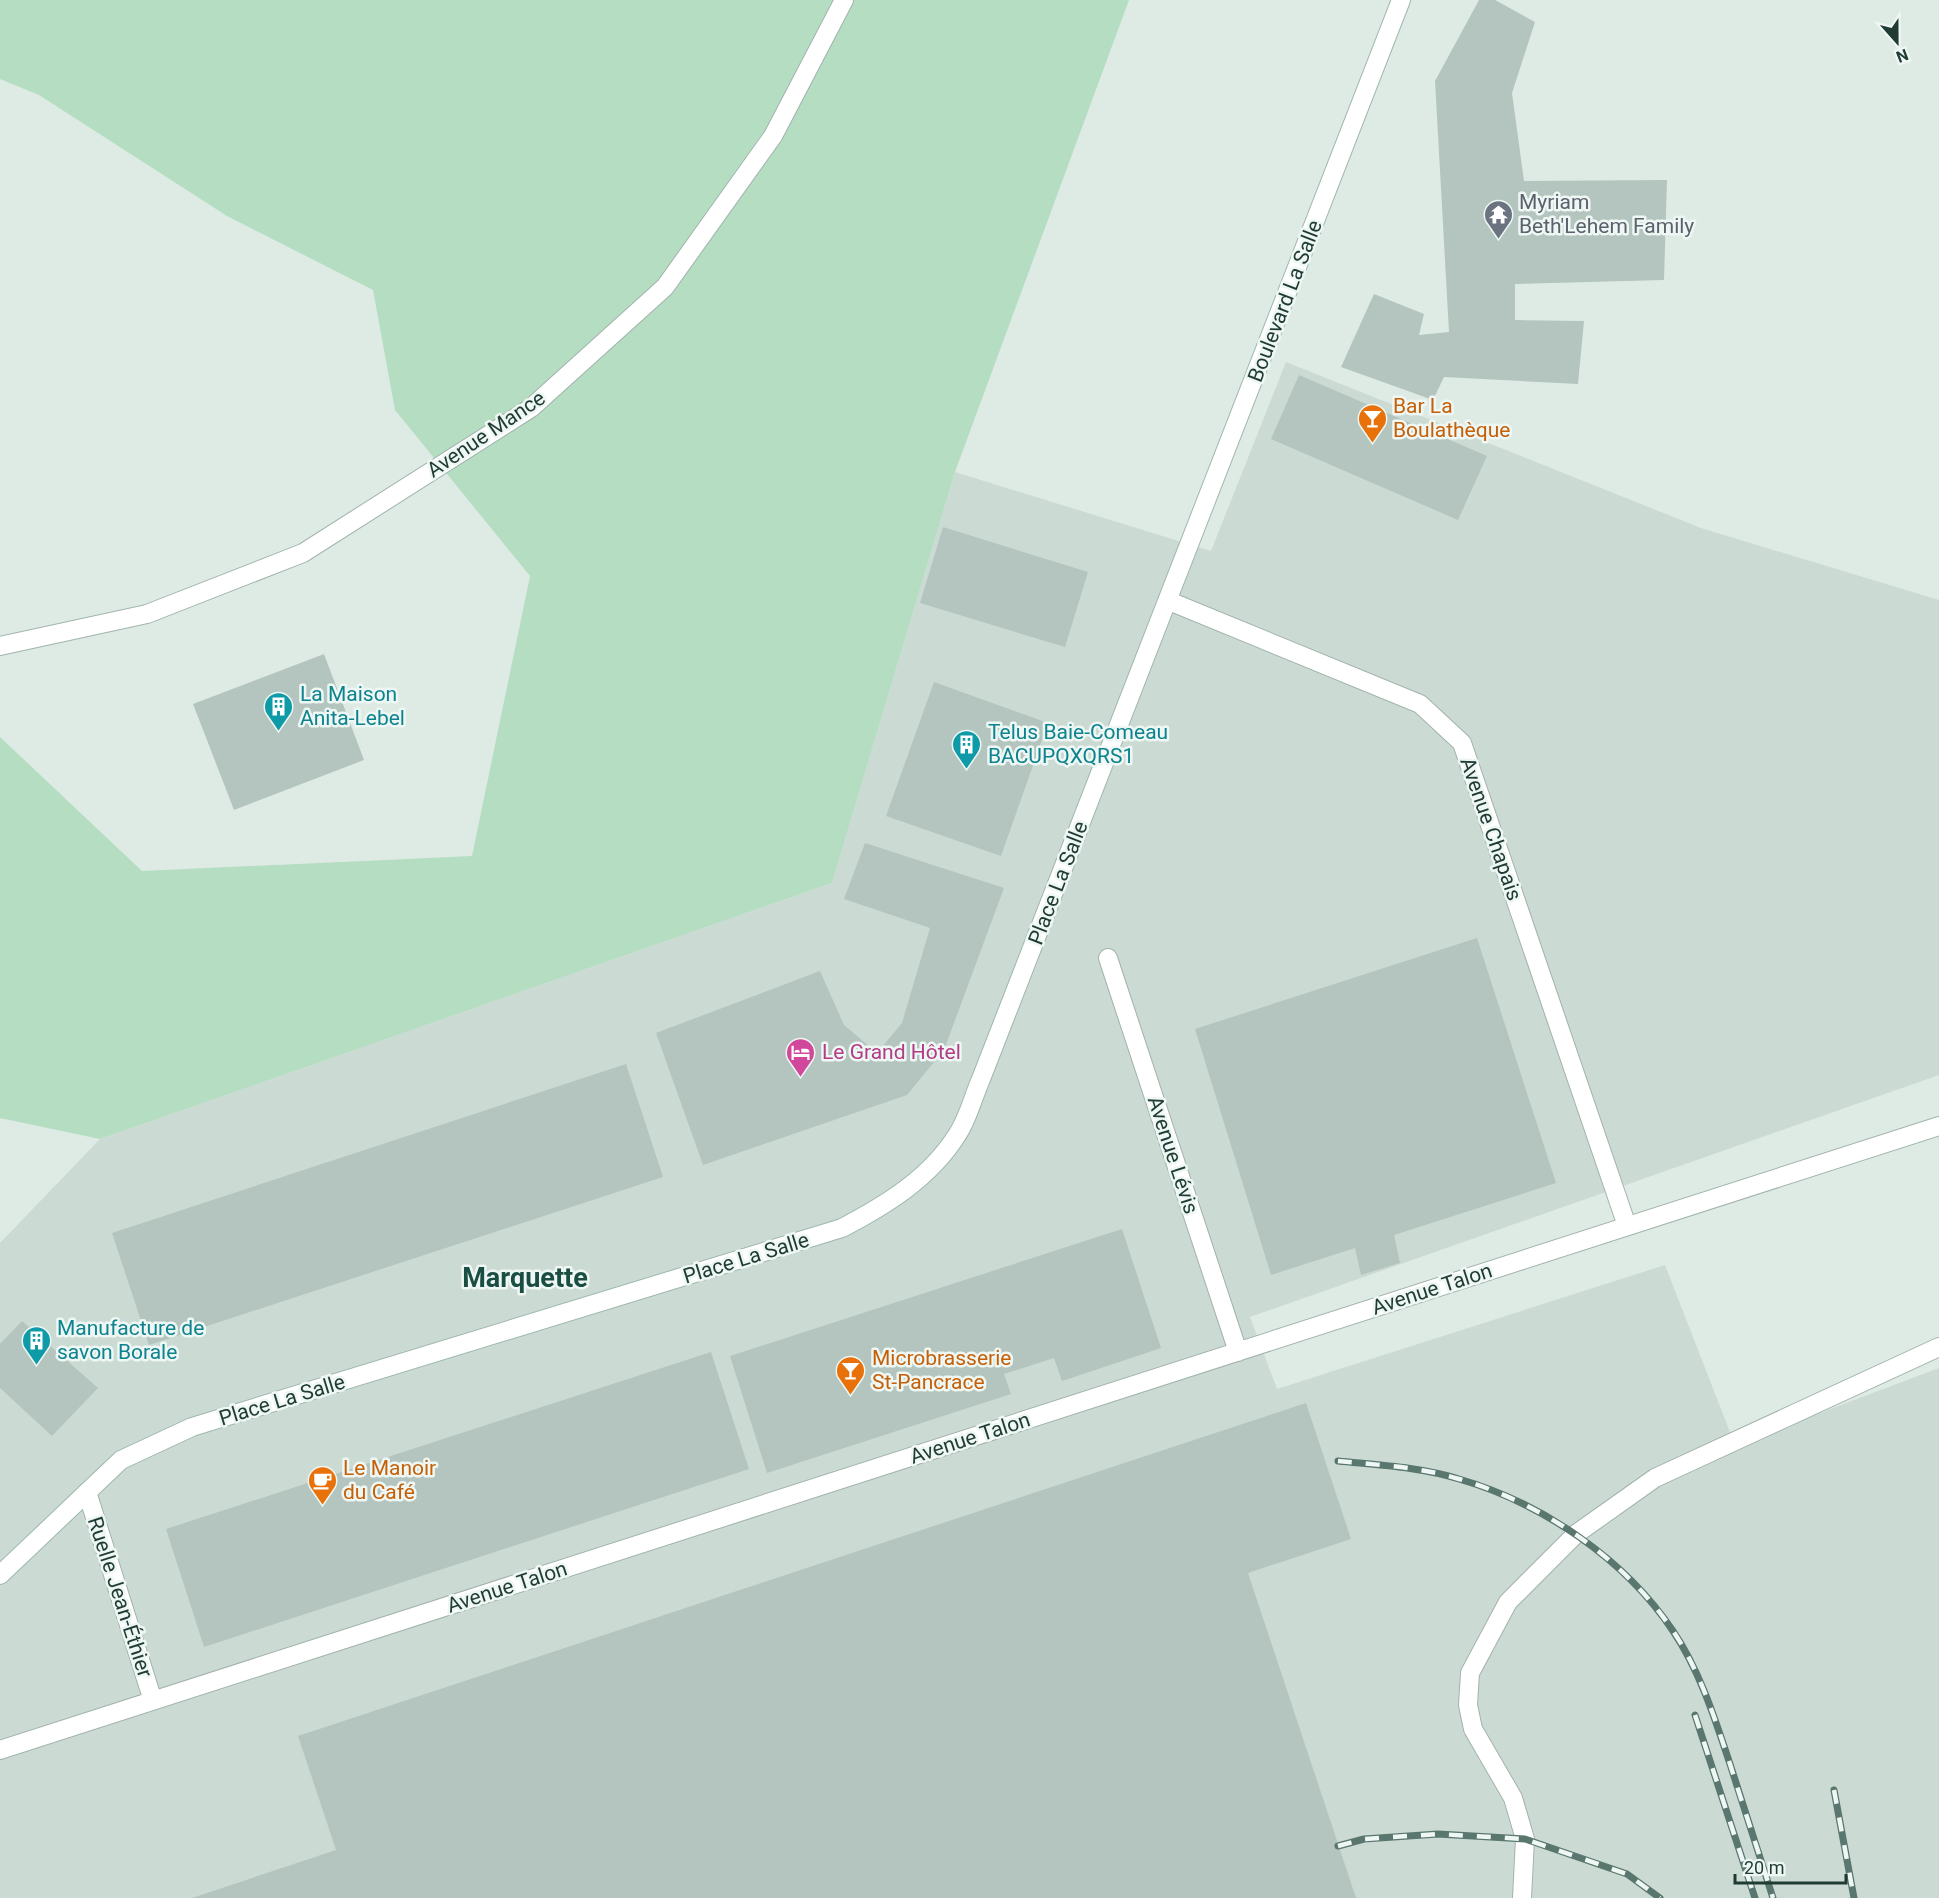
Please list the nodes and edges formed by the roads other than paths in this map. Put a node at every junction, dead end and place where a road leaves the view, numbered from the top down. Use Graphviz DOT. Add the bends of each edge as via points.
graph roads {
  1 [pos="844,0"];
  2 [pos="1401,0"];
  3 [pos="1169,601"];
  4 [pos="0,646"];
  5 [pos="1108,958"];
  6 [pos="1939,1126"];
  7 [pos="1627,1226"];
  8 [pos="1939,1347"];
  9 [pos="1238,1352"];
  10 [pos="87,1492"];
  11 [pos="0,1575"];
  12 [pos="153,1701"];
  13 [pos="0,1750"];
  14 [pos="1522,1898"];
  1 -- 4 [label="street, Avenue Mance" via="773,136 665,287 531,408 303,553 147,614"];
  2 -- 3 [label="street, Boulevard La Salle"];
  3 -- 7 [label="street, Avenue Chapais" via="1420,704 1462,743"];
  3 -- 10 [label="street, Place La Salle" via="957,1135 920,1178 889,1203 842,1228 192,1427 121,1460"];
  5 -- 9 [label="street, Avenue Lévis"];
  6 -- 7 [label="street, Avenue Talon"];
  7 -- 9 [label="street, Avenue Talon"];
  8 -- 14 [label="street" via="1655,1478 1576,1534 1508,1602 1470,1673 1468,1705 1473,1729 1513,1798 1525,1839"];
  9 -- 12 [label="street, Avenue Talon"];
  10 -- 11 [label="street, Place La Salle"];
  10 -- 12 [label="street, Ruelle Jean-Éthier"];
  12 -- 13 [label="street, Avenue Talon"];
}
